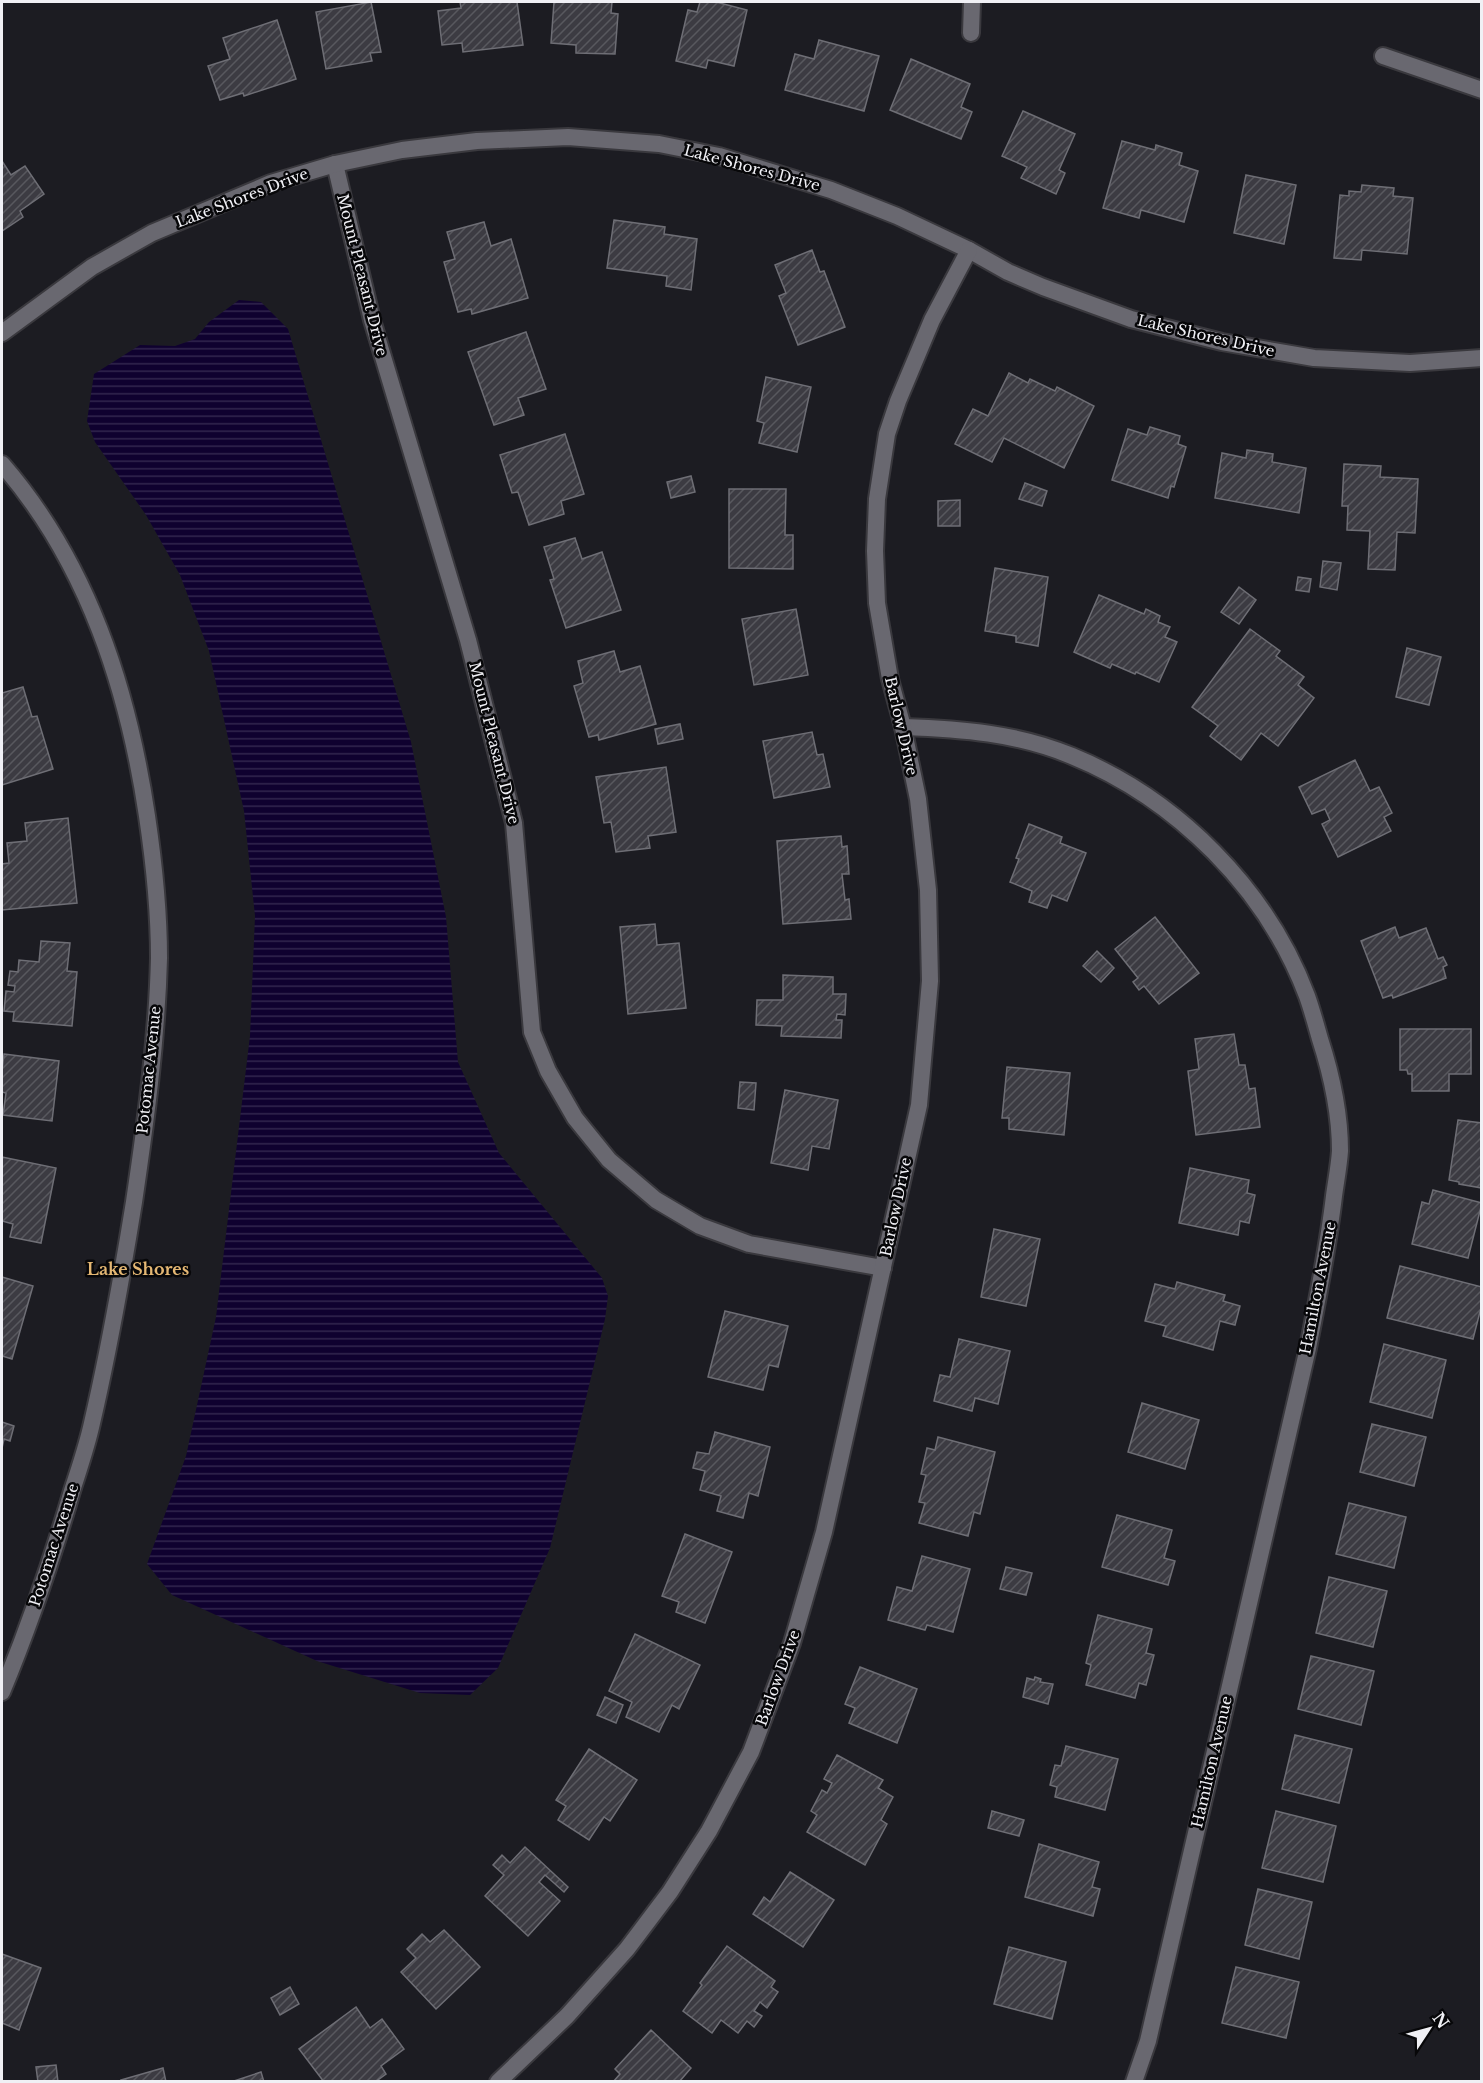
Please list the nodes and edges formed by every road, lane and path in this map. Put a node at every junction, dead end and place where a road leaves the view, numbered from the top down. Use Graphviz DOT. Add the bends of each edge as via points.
graph roads {
  1 [pos="972,2"];
  2 [pos="971,33"];
  3 [pos="1383,56"];
  4 [pos="1482,90"];
  5 [pos="335,164"];
  6 [pos="969,250"];
  7 [pos="2,333"];
  8 [pos="1482,358"];
  9 [pos="2,464"];
  10 [pos="903,727"];
  11 [pos="883,1268"];
  12 [pos="2,1692"];
  13 [pos="498,2082"];
  14 [pos="1134,2082"];
  1 -- 2 [label="street"];
  3 -- 4 [label="street"];
  5 -- 6 [label="street, Lake Shores Drive" via="402,150 477,141 568,137 659,144 719,156 831,190"];
  5 -- 7 [label="street, Lake Shores Drive" via="272,183 152,233 92,267"];
  5 -- 11 [label="street, Mount Pleasant Drive" via="372,320 468,640 514,823 532,1032 548,1071 575,1118 609,1160 656,1200 700,1226 748,1244"];
  6 -- 8 [label="street, Lake Shores Drive" via="1008,272 1131,319 1222,342 1314,358 1410,363"];
  6 -- 10 [label="street, Barlow Drive" via="932,320 898,401 877,499 877,603 890,680"];
  9 -- 12 [label="street, Potomac Avenue" via="64,552 96,615 120,686 141,774 154,864 159,955 155,1046 118,1304 91,1427 55,1548"];
  10 -- 11 [label="street, Barlow Drive" via="918,799 927,878 930,981 918,1106"];
  10 -- 14 [label="street, Hamilton Avenue" via="971,730 1017,738 1072,756 1124,781 1173,815 1217,855 1255,901 1307,995 1329,1066 1340,1151 1328,1250 1156,2007"];
  11 -- 13 [label="street, Barlow Drive" via="824,1532 792,1643 751,1752 709,1831 627,1949 567,2016"];
}
